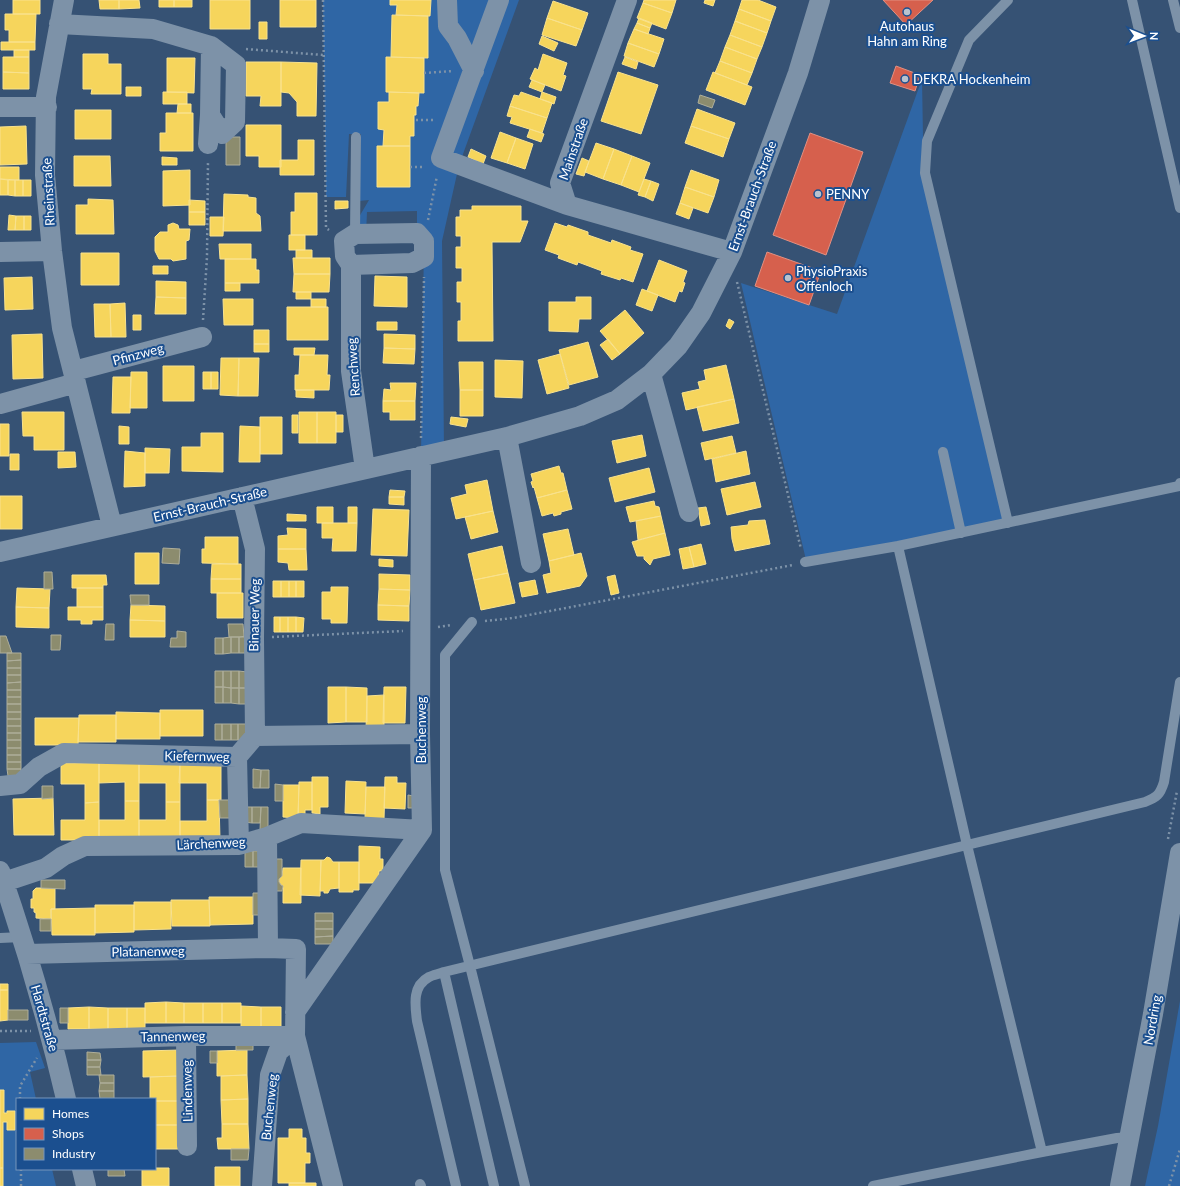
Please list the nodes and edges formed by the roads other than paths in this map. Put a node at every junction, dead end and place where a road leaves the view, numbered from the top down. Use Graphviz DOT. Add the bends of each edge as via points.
graph roads {
  1 [pos="64,0"];
  2 [pos="447,0"];
  3 [pos="499,0"];
  4 [pos="627,0"];
  5 [pos="820,0"];
  6 [pos="1008,0"];
  7 [pos="1132,0"];
  8 [pos="1173,0"];
  9 [pos="59,24"];
  10 [pos="1180,28"];
  11 [pos="474,71"];
  12 [pos="0,107"];
  13 [pos="47,107"];
  14 [pos="356,137"];
  15 [pos="208,144"];
  16 [pos="566,205"];
  17 [pos="1180,208"];
  18 [pos="349,238"];
  19 [pos="52,251"];
  20 [pos="0,252"];
  21 [pos="732,252"];
  22 [pos="350,266"];
  23 [pos="202,337"];
  24 [pos="651,374"];
  25 [pos="75,377"];
  26 [pos="0,404"];
  27 [pos="507,437"];
  28 [pos="943,452"];
  29 [pos="421,456"];
  30 [pos="365,469"];
  31 [pos="1180,486"];
  32 [pos="242,496"];
  33 [pos="689,512"];
  34 [pos="1008,523"];
  35 [pos="112,526"];
  36 [pos="961,533"];
  37 [pos="898,546"];
  38 [pos="0,552"];
  39 [pos="805,562"];
  40 [pos="531,563"];
  41 [pos="472,622"];
  42 [pos="1180,682"];
  43 [pos="420,734"];
  44 [pos="255,736"];
  45 [pos="237,757"];
  46 [pos="0,786"];
  47 [pos="422,830"];
  48 [pos="267,837"];
  49 [pos="239,845"];
  50 [pos="967,845"];
  51 [pos="1180,853"];
  52 [pos="2,876"];
  53 [pos="0,938"];
  54 [pos="24,945"];
  55 [pos="268,948"];
  56 [pos="470,966"];
  57 [pos="444,972"];
  58 [pos="295,1012"];
  59 [pos="51,1035"];
  60 [pos="186,1036"];
  61 [pos="295,1036"];
  62 [pos="66,1098"];
  63 [pos="1130,1137"];
  64 [pos="187,1146"];
  65 [pos="1042,1152"];
  66 [pos="82,1170"];
  67 [pos="86,1186"];
  68 [pos="262,1186"];
  69 [pos="333,1186"];
  70 [pos="456,1186"];
  71 [pos="494,1186"];
  72 [pos="525,1186"];
  73 [pos="873,1186"];
  74 [pos="1120,1186"];
  1 -- 9 [label="street, Rheinstraße"];
  2 -- 11 [label="street" via="448,26"];
  3 -- 11 [label="street"];
  4 -- 16 [label="street, Mainstraße" via="560,183"];
  5 -- 21 [label="street, Ernst-Brauch-Straße" via="798,73"];
  6 -- 34 [label="lane" via="969,40 927,140 925,173"];
  7 -- 17 [label="lane"];
  8 -- 10 [label="lane"];
  9 -- 13 [label="street, Rheinstraße" via="46,97"];
  9 -- 15 [label="street" via="153,29 211,46"];
  11 -- 16 [label="street" via="441,158"];
  12 -- 13 [label="street"];
  13 -- 19 [label="street, Rheinstraße" via="46,175"];
  14 -- 18 [label="lane"];
  16 -- 21 [label="street"];
  18 -- 22 [label="street, Renchweg" via="345,256"];
  18 -- 22 [label="street" via="417,233 424,241 424,257 412,263"];
  19 -- 20 [label="street"];
  19 -- 25 [label="street, Rheinstraße" via="62,328"];
  21 -- 24 [label="street, Ernst-Brauch-Straße" via="701,313 678,346"];
  22 -- 30 [label="street, Renchweg" via="351,371"];
  23 -- 25 [label="street, Pfinzweg"];
  24 -- 27 [label="street, Ernst-Brauch-Straße" via="616,400 580,416"];
  24 -- 33 [label="street"];
  25 -- 26 [label="street"];
  25 -- 35 [label="street, Rheinstraße"];
  27 -- 29 [label="street, Ernst-Brauch-Straße"];
  27 -- 40 [label="street"];
  28 -- 36 [label="lane"];
  29 -- 30 [label="street, Ernst-Brauch-Straße"];
  29 -- 43 [label="street, Buchenweg"];
  30 -- 32 [label="street, Ernst-Brauch-Straße"];
  31 -- 34 [label="lane"];
  32 -- 35 [label="street, Ernst-Brauch-Straße"];
  32 -- 44 [label="street, Binauer Weg" via="255,549"];
  34 -- 36 [label="lane"];
  35 -- 38 [label="street, Ernst-Brauch-Straße"];
  36 -- 37 [label="lane"];
  37 -- 39 [label="lane"];
  37 -- 50 [label="lane"];
  41 -- 56 [label="lane" via="446,656 445,671 445,870"];
  42 -- 50 [label="lane" via="1164,782 1160,793 1154,798"];
  43 -- 44 [label="street"];
  43 -- 47 [label="street, Buchenweg"];
  44 -- 45 [label="street, Kiefernweg"];
  45 -- 46 [label="street, Kiefernweg" via="64,753 39,767 20,784"];
  45 -- 49 [label="street"];
  47 -- 48 [label="street, Lärchenweg" via="301,823"];
  47 -- 58 [label="street"];
  48 -- 49 [label="street, Lärchenweg"];
  48 -- 55 [label="street"];
  49 -- 52 [label="street, Lärchenweg" via="85,846 63,856 46,868"];
  50 -- 56 [label="lane"];
  50 -- 65 [label="lane"];
  51 -- 63 [label="street, Nordring"];
  52 -- 54 [label="street, Hardtstraße"];
  53 -- 54 [label="lane"];
  54 -- 55 [label="street, Platanenweg"];
  54 -- 59 [label="street, Hardtstraße"];
  55 -- 58 [label="street" via="296,949"];
  56 -- 57 [label="lane"];
  56 -- 72 [label="lane"];
  57 -- 70 [label="lane" via="429,977 421,984 415,995 415,1007"];
  57 -- 71 [label="lane"];
  58 -- 61 [label="street"];
  59 -- 60 [label="street, Tannenweg"];
  59 -- 62 [label="street, Hardtstraße"];
  60 -- 61 [label="street, Tannenweg"];
  60 -- 64 [label="street, Lindenweg"];
  61 -- 68 [label="street, Buchenweg" via="278,1052 270,1075"];
  61 -- 69 [label="street"];
  63 -- 65 [label="lane"];
  63 -- 74 [label="street, Nordring"];
  65 -- 73 [label="lane"];
  66 -- 67 [label="street"];
}
